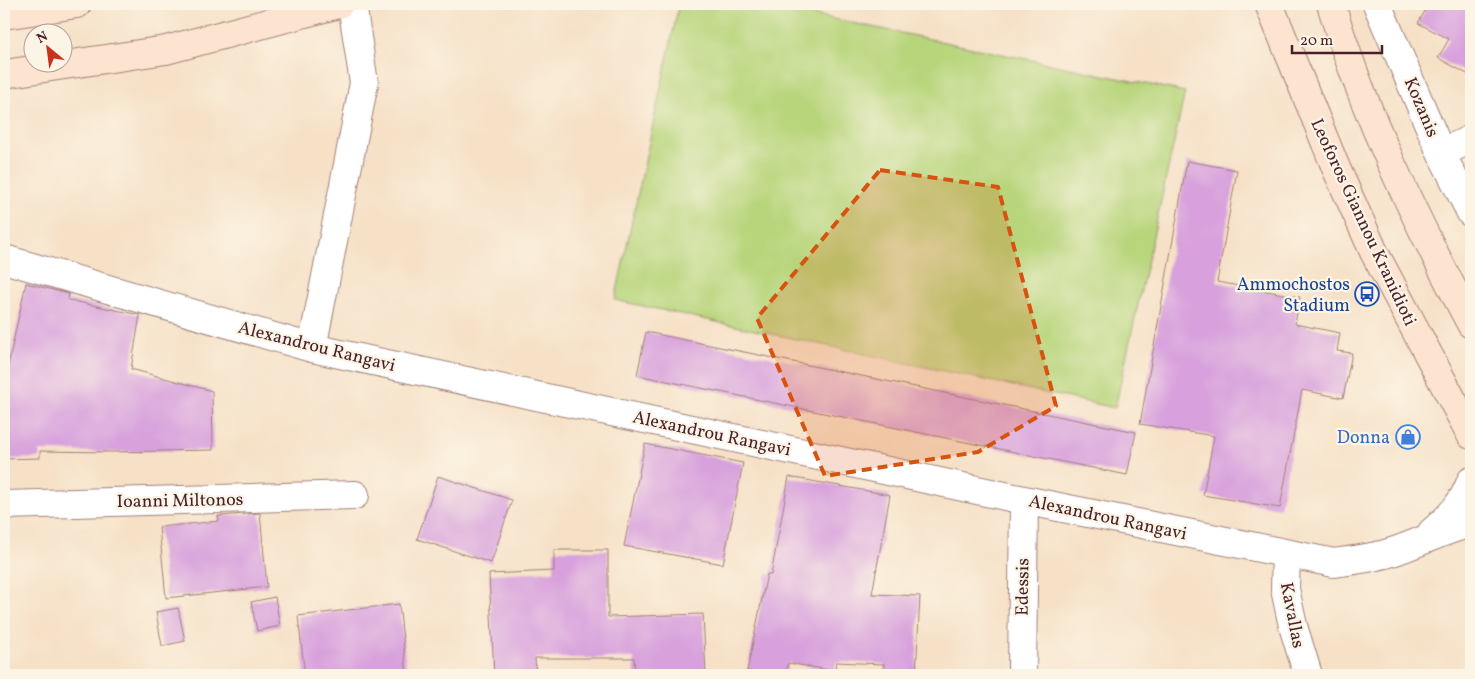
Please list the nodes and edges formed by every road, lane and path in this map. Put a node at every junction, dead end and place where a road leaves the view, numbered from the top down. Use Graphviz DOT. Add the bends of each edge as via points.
graph roads {
  1 [pos="77,4"];
  2 [pos="339,4"];
  3 [pos="352,4"];
  4 [pos="1269,4"];
  5 [pos="1331,4"];
  6 [pos="1377,4"];
  7 [pos="4,15"];
  8 [pos="4,74"];
  9 [pos="1471,139"];
  10 [pos="1442,153"];
  11 [pos="1471,213"];
  12 [pos="4,259"];
  13 [pos="1471,324"];
  14 [pos="312,348"];
  15 [pos="1471,435"];
  16 [pos="1471,482"];
  17 [pos="355,496"];
  18 [pos="1024,500"];
  19 [pos="4,505"];
  20 [pos="1471,523"];
  21 [pos="1425,538"];
  22 [pos="1286,554"];
  23 [pos="1022,675"];
  24 [pos="1308,675"];
  1 -- 7 [label="main road"];
  2 -- 8 [label="main road" via="166,50"];
  3 -- 14 [label="street" via="364,84"];
  4 -- 15 [label="main road, Leoforos Giannou Kranidioti" via="1374,252"];
  5 -- 13 [label="main road" via="1376,126"];
  6 -- 10 [label="street, Kozanis"];
  9 -- 10 [label="street, Kozanis"];
  10 -- 11 [label="street"];
  12 -- 14 [label="street, Alexandrou Rangavi"];
  14 -- 18 [label="street, Alexandrou Rangavi"];
  16 -- 21 [label="street, Alexandrou Rangavi" via="1454,513"];
  17 -- 19 [label="street, Ioanni Miltonos"];
  18 -- 22 [label="street, Alexandrou Rangavi"];
  18 -- 23 [label="street, Edessis"];
  20 -- 21 [label="street, Alexandrou Rangavi"];
  21 -- 22 [label="street, Alexandrou Rangavi" via="1394,552 1334,562"];
  22 -- 24 [label="street, Kavallas" via="1285,589"];
}
